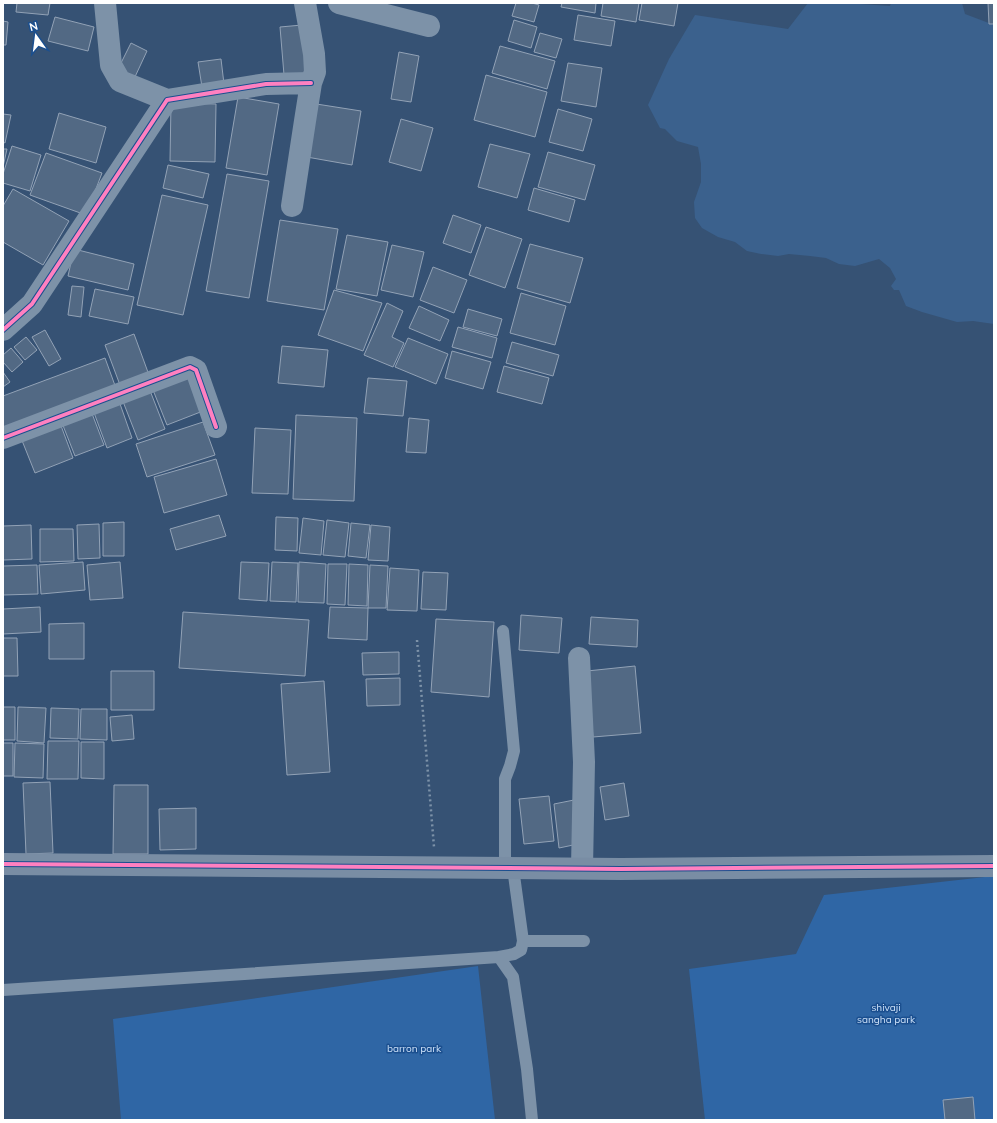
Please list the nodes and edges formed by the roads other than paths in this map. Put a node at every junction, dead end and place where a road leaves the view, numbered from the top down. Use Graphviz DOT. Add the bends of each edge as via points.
graph roads {
  1 [pos="106,3"];
  2 [pos="305,3"];
  3 [pos="339,3"];
  4 [pos="430,26"];
  5 [pos="311,83"];
  6 [pos="167,100"];
  7 [pos="292,206"];
  8 [pos="3,330"];
  9 [pos="216,427"];
  10 [pos="3,438"];
  11 [pos="503,632"];
  12 [pos="578,658"];
  13 [pos="3,864"];
  14 [pos="994,866"];
  15 [pos="509,868"];
  16 [pos="582,868"];
  17 [pos="523,941"];
  18 [pos="584,941"];
  19 [pos="499,956"];
  20 [pos="3,990"];
  21 [pos="532,1120"];
  1 -- 6 [label="street" via="111,65 120,81"];
  2 -- 5 [label="street" via="314,54 315,72"];
  3 -- 4 [label="street"];
  5 -- 6 [label="street" via="266,84"];
  5 -- 7 [label="street"];
  6 -- 8 [label="street" via="32,304"];
  9 -- 10 [label="street" via="196,370 190,367"];
  11 -- 15 [label="lane" via="514,750 505,779"];
  12 -- 16 [label="street" via="584,762"];
  13 -- 15 [label="street"];
  14 -- 16 [label="street"];
  15 -- 16 [label="street"];
  15 -- 17 [label="lane"];
  17 -- 18 [label="lane"];
  17 -- 19 [label="lane" via="521,950 514,954"];
  19 -- 20 [label="lane"];
  19 -- 21 [label="lane" via="513,977"];
}
